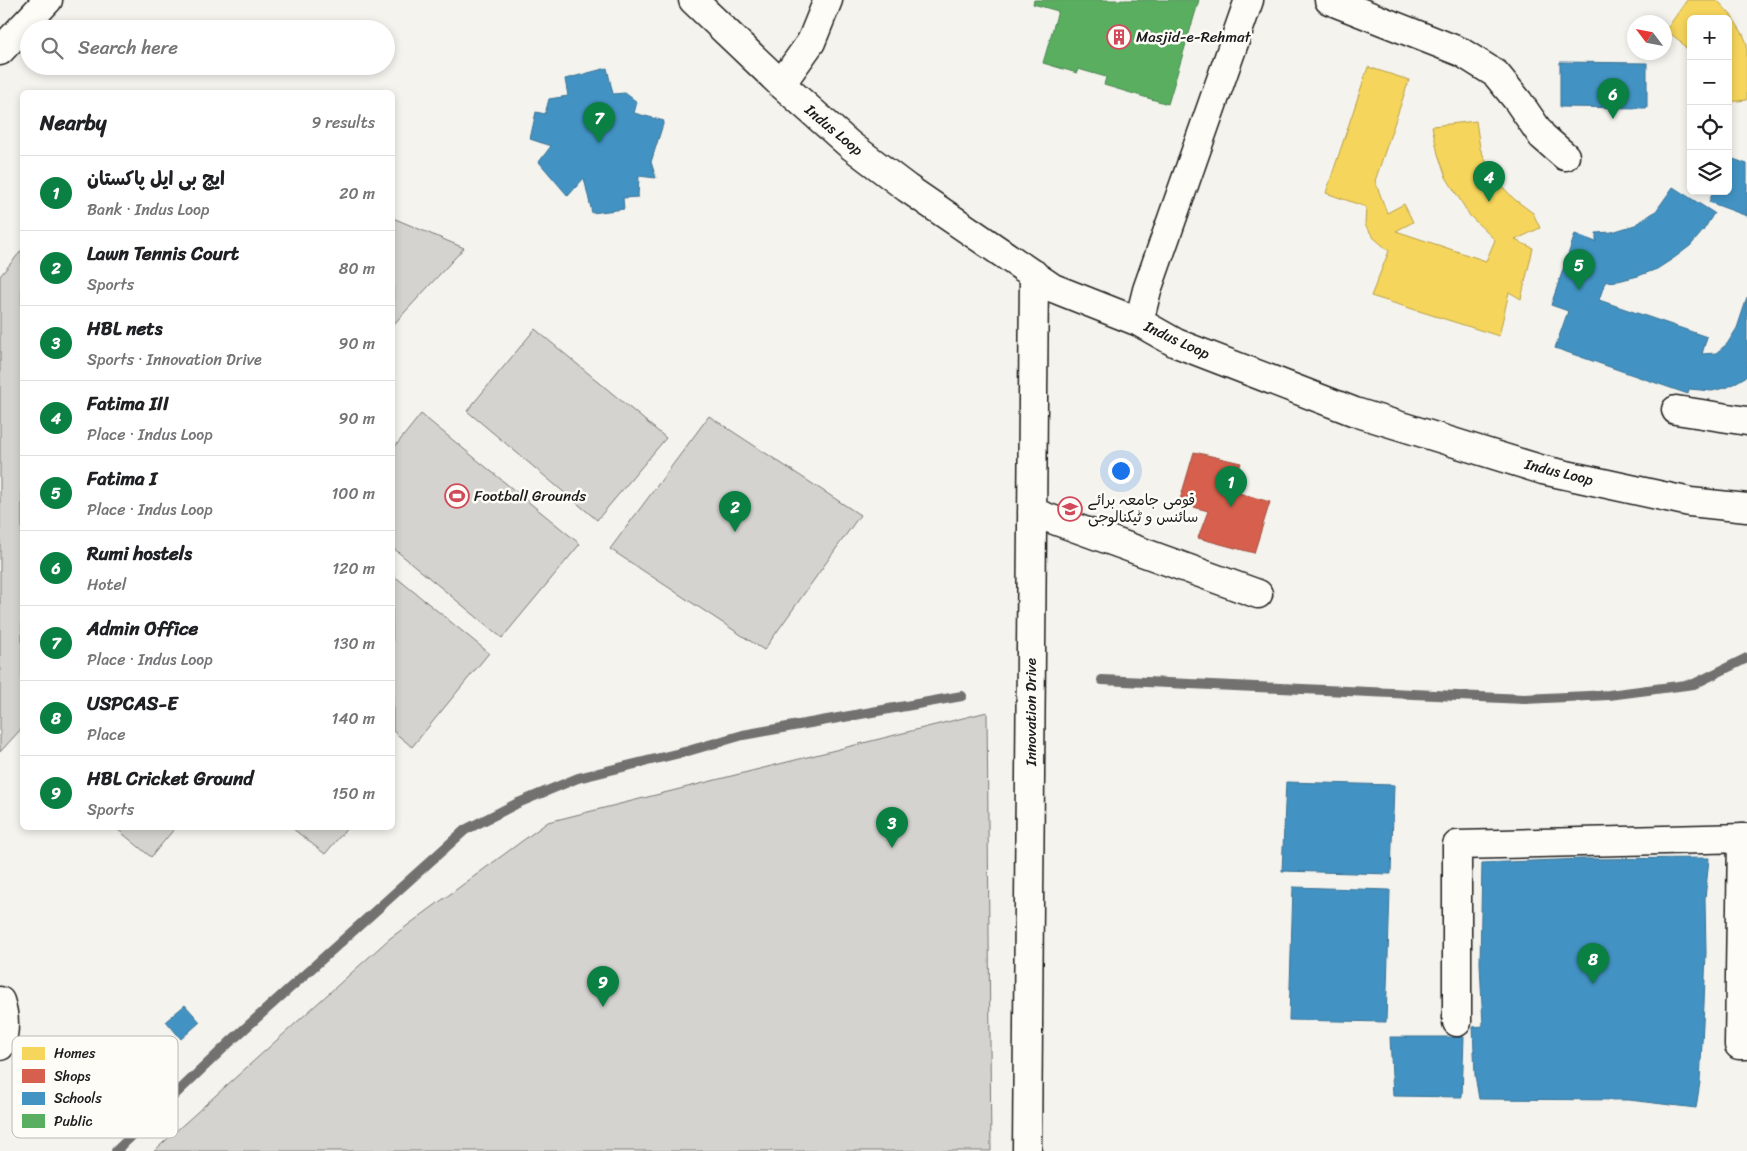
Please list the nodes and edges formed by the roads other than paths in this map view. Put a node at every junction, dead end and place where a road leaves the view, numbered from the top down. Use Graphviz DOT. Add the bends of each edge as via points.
graph roads {
  1 [pos="48,0"];
  2 [pos="693,0"];
  3 [pos="828,0"];
  4 [pos="1249,0"];
  5 [pos="1329,0"];
  6 [pos="29,20"];
  7 [pos="20,30"];
  8 [pos="0,51"];
  9 [pos="781,84"];
  10 [pos="1565,156"];
  11 [pos="1034,274"];
  12 [pos="1139,322"];
  13 [pos="1676,410"];
  14 [pos="1747,421"];
  15 [pos="1747,508"];
  16 [pos="1032,512"];
  17 [pos="1258,594"];
  18 [pos="1744,838"];
  19 [pos="1743,975"];
  20 [pos="0,1001"];
  21 [pos="1457,1022"];
  22 [pos="1747,1045"];
  23 [pos="0,1046"];
  24 [pos="1027,1151"];
  1 -- 6 [label="street"];
  2 -- 9 [label="street, Indus Loop"];
  3 -- 9 [label="street" via="811,42"];
  4 -- 12 [label="street" via="1147,290"];
  5 -- 10 [label="street" via="1461,52 1496,74 1542,136"];
  7 -- 8 [label="street"];
  9 -- 11 [label="street, Indus Loop" via="864,156"];
  11 -- 12 [label="street, Indus Loop" via="1053,288"];
  11 -- 16 [label="street, Innovation Drive"];
  12 -- 15 [label="street, Indus Loop" via="1176,343 1355,412 1543,470 1690,502"];
  13 -- 14 [label="street"];
  16 -- 17 [label="street"];
  16 -- 24 [label="street, Innovation Drive"];
  18 -- 19 [label="street"];
  18 -- 21 [label="street" via="1457,845"];
  19 -- 22 [label="street" via="1739,1045"];
  20 -- 23 [label="street" via="5,1017"];
}
